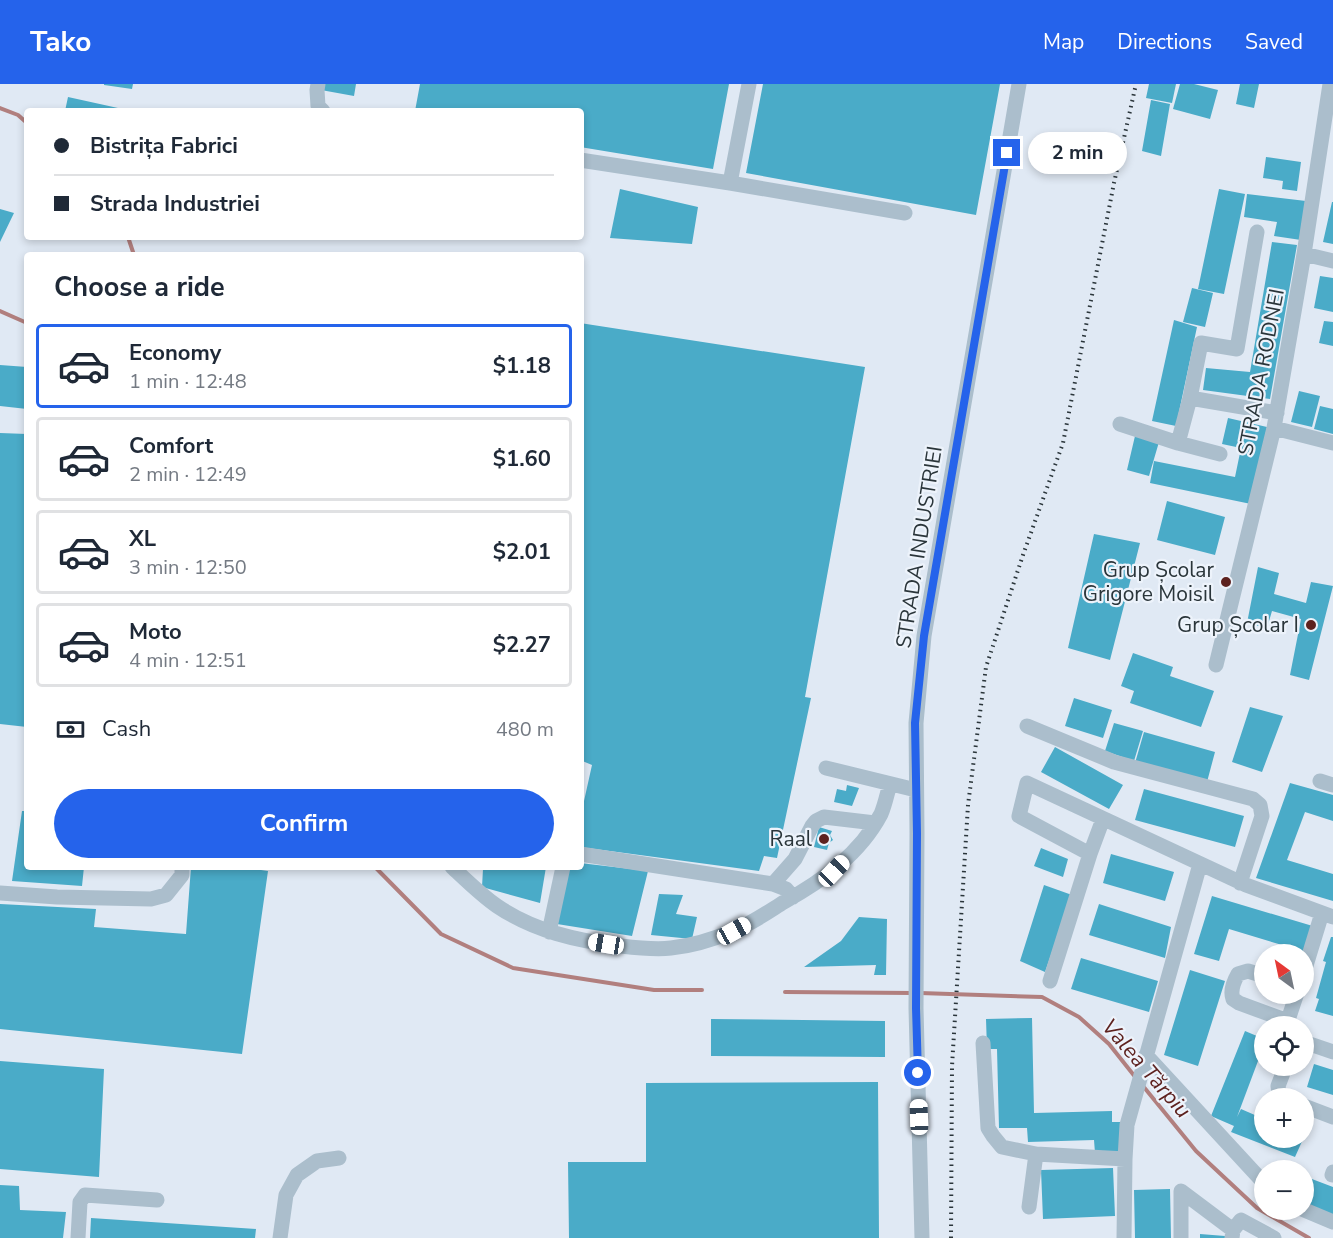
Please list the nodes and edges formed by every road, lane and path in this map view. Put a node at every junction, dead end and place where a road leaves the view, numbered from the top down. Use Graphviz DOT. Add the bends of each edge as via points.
graph roads {
  1 [pos="318,84"];
  2 [pos="749,84"];
  3 [pos="1019,84"];
  4 [pos="1330,84"];
  5 [pos="320,108"];
  6 [pos="584,161"];
  7 [pos="730,183"];
  8 [pos="905,213"];
  9 [pos="1257,232"];
  10 [pos="1304,254"];
  11 [pos="1333,261"];
  12 [pos="1190,398"];
  13 [pos="1276,421"];
  14 [pos="1120,424"];
  15 [pos="1178,443"];
  16 [pos="1333,443"];
  17 [pos="1220,454"];
  18 [pos="1216,665"];
  19 [pos="1027,726"];
  20 [pos="826,768"];
  21 [pos="890,784"];
  22 [pos="916,790"];
  23 [pos="1103,819"];
  24 [pos="875,823"];
  25 [pos="1090,854"];
  26 [pos="584,855"];
  27 [pos="1200,864"];
  28 [pos="182,870"];
  29 [pos="455,870"];
  30 [pos="562,870"];
  31 [pos="1240,883"];
  32 [pos="773,884"];
  33 [pos="0,893"];
  34 [pos="793,897"];
  35 [pos="1328,915"];
  36 [pos="549,932"];
  37 [pos="1314,948"];
  38 [pos="1254,974"];
  39 [pos="1050,981"];
  40 [pos="1270,1016"];
  41 [pos="983,1043"];
  42 [pos="1314,1045"];
  43 [pos="1333,1052"];
  44 [pos="1144,1063"];
  45 [pos="1314,1110"];
  46 [pos="1333,1117"];
  47 [pos="1036,1154"];
  48 [pos="339,1158"];
  49 [pos="1125,1159"];
  50 [pos="1254,1173"];
  51 [pos="157,1200"];
  52 [pos="1029,1207"];
  53 [pos="1314,1214"];
  54 [pos="1333,1222"];
  55 [pos="1232,1234"];
  56 [pos="78,1238"];
  57 [pos="280,1238"];
  58 [pos="922,1238"];
  59 [pos="1124,1238"];
  60 [pos="1181,1238"];
  61 [pos="1274,1238"];
  1 -- 5 [label="street"];
  2 -- 7 [label="street"];
  3 -- 22 [label="street, STRADA INDUSTRIEI" via="924,636 915,723"];
  4 -- 10 [label="street, STRADA RODNEI"];
  6 -- 7 [label="street"];
  7 -- 8 [label="street"];
  9 -- 12 [label="street" via="1238,349 1201,343"];
  10 -- 11 [label="street"];
  10 -- 13 [label="street, STRADA RODNEI"];
  12 -- 13 [label="street"];
  12 -- 15 [label="street"];
  13 -- 16 [label="street"];
  13 -- 18 [label="street, STRADA RODNEI"];
  14 -- 15 [label="street"];
  15 -- 17 [label="street"];
  19 -- 31 [label="street" via="1114,762 1253,799 1260,805 1262,816"];
  20 -- 21 [label="street"];
  21 -- 22 [label="street"];
  21 -- 24 [label="street"];
  22 -- 58 [label="street, STRADA INDUSTRIEI"];
  23 -- 25 [label="street"];
  23 -- 25 [label="street" via="1028,783 1019,816"];
  23 -- 27 [label="street"];
  24 -- 32 [label="street" via="824,817 816,821 795,859"];
  24 -- 34 [label="street" via="834,871"];
  25 -- 39 [label="street"];
  26 -- 32 [label="street"];
  27 -- 31 [label="street"];
  27 -- 44 [label="street"];
  28 -- 33 [label="street" via="166,895 151,899"];
  29 -- 36 [label="street" via="496,906"];
  30 -- 36 [label="street"];
  31 -- 35 [label="street"];
  32 -- 34 [label="street"];
  34 -- 36 [label="street" via="734,931 672,948 606,944"];
  35 -- 37 [label="street"];
  38 -- 40 [label="street" via="1238,974 1233,999"];
  41 -- 47 [label="street" via="988,1128 1002,1147"];
  42 -- 43 [label="street"];
  44 -- 49 [label="street" via="1127,1125"];
  44 -- 50 [label="street"];
  45 -- 46 [label="street"];
  47 -- 49 [label="street"];
  47 -- 52 [label="street"];
  48 -- 57 [label="street" via="317,1161 297,1175 286,1196"];
  49 -- 59 [label="street"];
  51 -- 56 [label="street" via="86,1196 80,1202"];
  53 -- 54 [label="street"];
  55 -- 60 [label="street" via="1182,1191"];
  55 -- 61 [label="street" via="1241,1220"];
}
